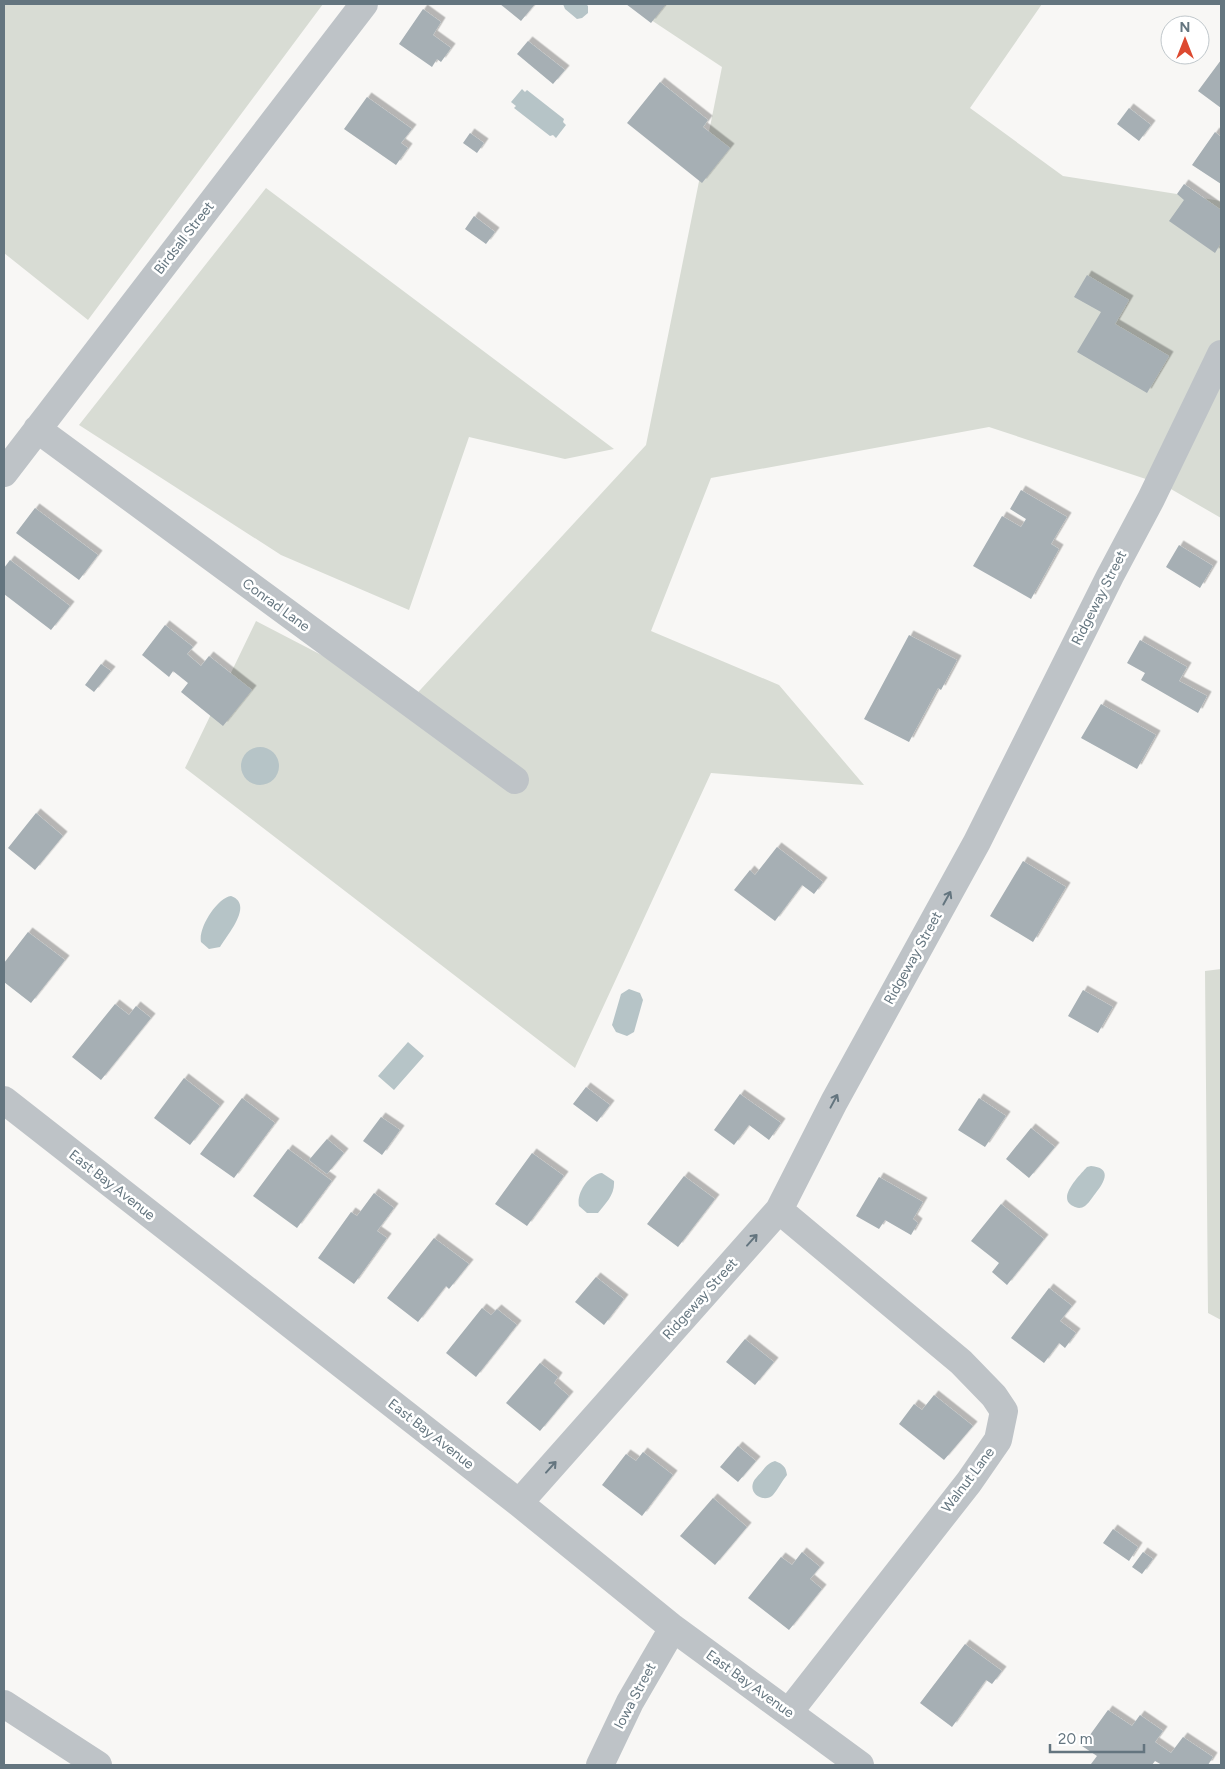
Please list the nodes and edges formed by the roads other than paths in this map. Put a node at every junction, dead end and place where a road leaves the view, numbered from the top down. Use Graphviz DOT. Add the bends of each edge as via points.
graph roads {
  1 [pos="364,4"];
  2 [pos="1221,354"];
  3 [pos="37,429"];
  4 [pos="4,473"];
  5 [pos="515,780"];
  6 [pos="4,1100"];
  7 [pos="779,1210"];
  8 [pos="519,1503"];
  9 [pos="673,1628"];
  10 [pos="4,1704"];
  11 [pos="789,1712"];
  12 [pos="98,1765"];
  13 [pos="600,1765"];
  14 [pos="860,1765"];
  1 -- 3 [label="street, Birdsall Street"];
  7 -- 2 [label="street, Ridgeway Street, one-way" via="834,1102 978,842"];
  3 -- 4 [label="street, Birdsall Street"];
  3 -- 5 [label="street, Conrad Lane"];
  6 -- 8 [label="street, East Bay Avenue"];
  8 -- 7 [label="street, Ridgeway Street, one-way"];
  7 -- 11 [label="street, Walnut Lane" via="961,1362 1004,1411 998,1440 969,1482"];
  8 -- 9 [label="street, East Bay Avenue"];
  9 -- 11 [label="street, East Bay Avenue"];
  9 -- 13 [label="street, Iowa Street" via="630,1702"];
  10 -- 12 [label="street"];
  11 -- 14 [label="street, East Bay Avenue"];
}
